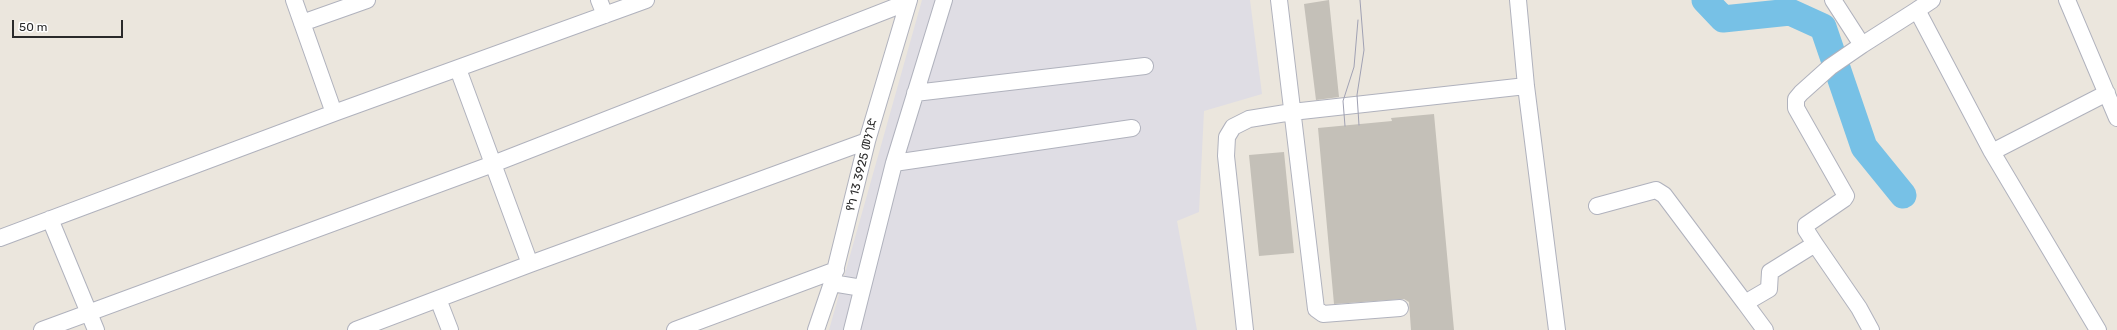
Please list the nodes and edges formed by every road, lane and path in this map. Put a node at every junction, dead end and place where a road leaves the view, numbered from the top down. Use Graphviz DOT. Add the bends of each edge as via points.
graph roads {
  1 [pos="294,0"];
  2 [pos="367,0"];
  3 [pos="599,0"];
  4 [pos="646,0"];
  5 [pos="944,0"];
  6 [pos="1279,0"];
  7 [pos="1518,0"];
  8 [pos="1833,0"];
  9 [pos="1932,0"];
  10 [pos="2067,0"];
  11 [pos="908,1"];
  12 [pos="1917,10"];
  13 [pos="605,15"];
  14 [pos="302,23"];
  15 [pos="1862,45"];
  16 [pos="1145,66"];
  17 [pos="458,69"];
  18 [pos="1526,86"];
  19 [pos="915,93"];
  20 [pos="2107,93"];
  21 [pos="1292,112"];
  22 [pos="334,113"];
  23 [pos="2117,118"];
  24 [pos="1132,128"];
  25 [pos="867,141"];
  26 [pos="1992,152"];
  27 [pos="894,162"];
  28 [pos="493,164"];
  29 [pos="1597,206"];
  30 [pos="50,218"];
  31 [pos="0,238"];
  32 [pos="1815,244"];
  33 [pos="530,264"];
  34 [pos="834,277"];
  35 [pos="862,288"];
  36 [pos="438,299"];
  37 [pos="1745,303"];
  38 [pos="1400,308"];
  39 [pos="89,312"];
  40 [pos="42,330"];
  41 [pos="96,330"];
  42 [pos="356,330"];
  43 [pos="450,330"];
  44 [pos="675,330"];
  45 [pos="816,330"];
  46 [pos="852,330"];
  47 [pos="1245,330"];
  48 [pos="1557,330"];
  49 [pos="1765,330"];
  50 [pos="1871,330"];
  51 [pos="2098,330"];
  1 -- 14 [label="street"];
  2 -- 14 [label="street"];
  3 -- 13 [label="street"];
  4 -- 13 [label="street"];
  5 -- 19 [label="street"];
  6 -- 21 [label="street"];
  7 -- 18 [label="street"];
  8 -- 15 [label="street"];
  9 -- 12 [label="street"];
  10 -- 20 [label="street"];
  11 -- 25 [label="street, የካ 13 3925 መንገድ"];
  11 -- 28 [label="street"];
  12 -- 15 [label="street"];
  12 -- 26 [label="street"];
  13 -- 17 [label="street"];
  14 -- 22 [label="street"];
  15 -- 32 [label="street" via="1835,64 1796,99 1796,108 1846,196 1806,225 1806,230"];
  16 -- 19 [label="street"];
  17 -- 22 [label="street"];
  17 -- 28 [label="street"];
  18 -- 21 [label="street"];
  18 -- 48 [label="street"];
  19 -- 27 [label="street"];
  20 -- 23 [label="street"];
  20 -- 26 [label="street"];
  21 -- 38 [label="street" via="1316,309 1323,314"];
  21 -- 47 [label="street" via="1249,119 1233,127 1227,137 1226,156"];
  22 -- 30 [label="street"];
  24 -- 27 [label="street"];
  25 -- 33 [label="street"];
  25 -- 34 [label="street, የካ 13 3925 መንገድ"];
  26 -- 51 [label="street"];
  27 -- 35 [label="street"];
  28 -- 33 [label="street"];
  28 -- 39 [label="street"];
  29 -- 37 [label="street" via="1656,190 1664,195"];
  30 -- 31 [label="street"];
  30 -- 39 [label="street"];
  32 -- 37 [label="street" via="1770,272 1770,289"];
  32 -- 50 [label="street"];
  33 -- 36 [label="street"];
  34 -- 35 [label="street"];
  34 -- 44 [label="street"];
  34 -- 45 [label="street, የካ 13 3925 መንገድ"];
  35 -- 46 [label="street"];
  36 -- 42 [label="street"];
  36 -- 43 [label="street"];
  37 -- 49 [label="street"];
  39 -- 40 [label="street"];
  39 -- 41 [label="street"];
}
